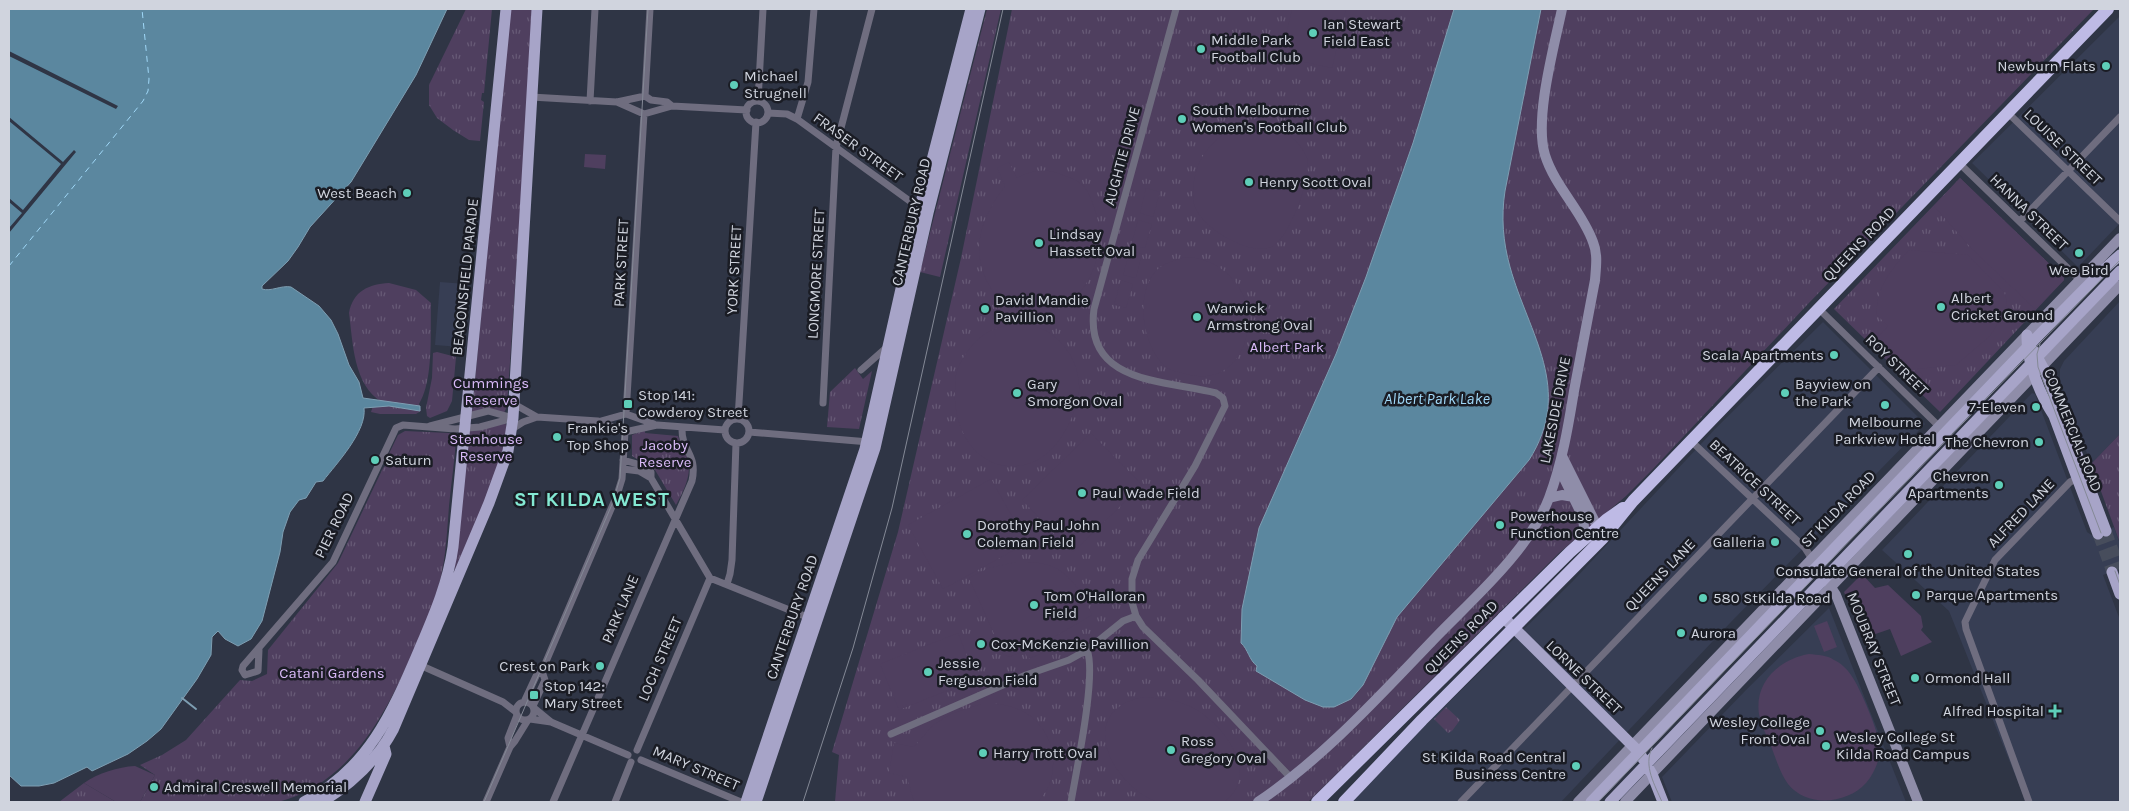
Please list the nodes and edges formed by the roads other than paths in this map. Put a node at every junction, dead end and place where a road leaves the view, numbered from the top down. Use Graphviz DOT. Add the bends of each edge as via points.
graph roads {
  1 [pos="506,9"];
  2 [pos="537,9"];
  3 [pos="595,9"];
  4 [pos="650,9"];
  5 [pos="763,9"];
  6 [pos="814,9"];
  7 [pos="872,9"];
  8 [pos="971,9"];
  9 [pos="980,9"];
  10 [pos="1176,9"];
  11 [pos="1562,9"];
  12 [pos="2108,9"];
  13 [pos="531,97"];
  14 [pos="645,98"];
  15 [pos="590,100"];
  16 [pos="758,101"];
  17 [pos="617,102"];
  18 [pos="672,106"];
  19 [pos="746,110"];
  20 [pos="643,112"];
  21 [pos="768,113"];
  22 [pos="2008,113"];
  23 [pos="2120,117"];
  24 [pos="797,119"];
  25 [pos="756,122"];
  26 [pos="836,147"];
  27 [pos="1959,163"];
  28 [pos="2068,171"];
  29 [pos="924,211"];
  30 [pos="2020,221"];
  31 [pos="2120,221"];
  32 [pos="2120,238"];
  33 [pos="2120,255"];
  34 [pos="2120,271"];
  35 [pos="2080,280"];
  36 [pos="2120,286"];
  37 [pos="1819,308"];
  38 [pos="2027,335"];
  39 [pos="887,347"];
  40 [pos="2028,348"];
  41 [pos="2037,365"];
  42 [pos="1879,368"];
  43 [pos="861,370"];
  44 [pos="823,403"];
  45 [pos="514,404"];
  46 [pos="622,415"];
  47 [pos="537,417"];
  48 [pos="633,418"];
  49 [pos="738,419"];
  50 [pos="598,421"];
  51 [pos="466,423"];
  52 [pos="513,423"];
  53 [pos="656,425"];
  54 [pos="430,426"];
  55 [pos="682,426"];
  56 [pos="632,429"];
  57 [pos="621,430"];
  58 [pos="725,430"];
  59 [pos="1942,430"];
  60 [pos="749,432"];
  61 [pos="1691,441"];
  62 [pos="871,442"];
  63 [pos="1955,442"];
  64 [pos="736,443"];
  65 [pos="1562,456"];
  66 [pos="623,460"];
  67 [pos="1559,468"];
  68 [pos="622,469"];
  69 [pos="1933,473"];
  70 [pos="2081,477"];
  71 [pos="651,478"];
  72 [pos="1574,497"];
  73 [pos="1549,498"];
  74 [pos="1753,499"];
  75 [pos="675,517"];
  76 [pos="1600,532"];
  77 [pos="2102,532"];
  78 [pos="1585,538"];
  79 [pos="1815,562"];
  80 [pos="2112,572"];
  81 [pos="710,578"];
  82 [pos="1828,582"];
  83 [pos="727,584"];
  84 [pos="2120,594"];
  85 [pos="1136,616"];
  86 [pos="1503,618"];
  87 [pos="813,619"];
  88 [pos="1513,628"];
  89 [pos="1481,640"];
  90 [pos="259,650"];
  91 [pos="1087,650"];
  92 [pos="1491,650"];
  93 [pos="422,666"];
  94 [pos="542,671"];
  95 [pos="1572,687"];
  96 [pos="503,702"];
  97 [pos="523,702"];
  98 [pos="534,707"];
  99 [pos="517,714"];
  100 [pos="529,719"];
  101 [pos="551,722"];
  102 [pos="891,734"];
  103 [pos="580,736"];
  104 [pos="384,746"];
  105 [pos="510,747"];
  106 [pos="637,750"];
  107 [pos="630,758"];
  108 [pos="1643,759"];
  109 [pos="641,760"];
  110 [pos="355,770"];
  111 [pos="1291,778"];
  112 [pos="371,790"];
  113 [pos="304,802"];
  114 [pos="322,802"];
  115 [pos="363,802"];
  116 [pos="486,802"];
  117 [pos="553,802"];
  118 [pos="615,802"];
  119 [pos="740,802"];
  120 [pos="746,802"];
  121 [pos="756,802"];
  122 [pos="1071,802"];
  123 [pos="1258,802"];
  124 [pos="1317,802"];
  125 [pos="1344,802"];
  126 [pos="1461,802"];
  127 [pos="1578,802"];
  128 [pos="1591,802"];
  129 [pos="1610,802"];
  130 [pos="1625,802"];
  131 [pos="1663,802"];
  132 [pos="1918,802"];
  133 [pos="2029,802"];
  1 -- 51 [label="main road, BEACONSFIELD PARADE"];
  2 -- 13 [label="main road, BEACONSFIELD PARADE"];
  3 -- 15 [label="street"];
  4 -- 14 [label="street"];
  5 -- 16 [label="street"];
  6 -- 24 [label="street" via="808,82"];
  7 -- 26 [label="street, LONGMORE STREET"];
  8 -- 29 [label="main road, CANTERBURY ROAD"];
  9 -- 29 [label="main road, CANTERBURY ROAD"];
  10 -- 85 [label="street, AUGHTIE DRIVE" via="1094,309 1094,332 1103,354 1120,370 1139,377 1216,392 1223,398 1225,406 1195,466 1135,567 1130,590"];
  11 -- 65 [label="street, LAKESIDE DRIVE" via="1542,114 1542,141 1550,168 1593,241 1596,265"];
  12 -- 22 [label="highway, QUEENS ROAD"];
  13 -- 15 [label="street"];
  13 -- 45 [label="main road, BEACONSFIELD PARADE"];
  14 -- 17 [label="street"];
  14 -- 18 [label="street"];
  14 -- 20 [label="street" via="653,106"];
  14 -- 20 [label="street" via="635,104"];
  15 -- 17 [label="street"];
  16 -- 19 [label="street" via="751,102"];
  16 -- 21 [label="street" via="764,104"];
  17 -- 20 [label="street"];
  18 -- 19 [label="street"];
  18 -- 20 [label="street"];
  19 -- 25 [label="street" via="748,117"];
  20 -- 46 [label="street, PARK STREET"];
  21 -- 24 [label="street, FRASER STREET" via="787,114"];
  21 -- 25 [label="street" via="763,121"];
  22 -- 27 [label="highway, QUEENS ROAD"];
  22 -- 28 [label="street, LOUISE STREET"];
  23 -- 28 [label="street"];
  24 -- 26 [label="street, FRASER STREET"];
  25 -- 49 [label="street, YORK STREET"];
  26 -- 29 [label="street, FRASER STREET"];
  26 -- 44 [label="street, LONGMORE STREET"];
  27 -- 30 [label="street, HANNA STREET"];
  27 -- 37 [label="highway, QUEENS ROAD"];
  28 -- 30 [label="street"];
  28 -- 31 [label="street, LOUISE STREET"];
  29 -- 39 [label="main road, CANTERBURY ROAD"];
  29 -- 62 [label="main road, CANTERBURY ROAD"];
  30 -- 35 [label="street, HANNA STREET"];
  32 -- 35 [label="street, ST KILDA ROAD"];
  33 -- 40 [label="main road, ST KILDA ROAD"];
  34 -- 41 [label="main road, ST KILDA ROAD"];
  35 -- 38 [label="street, ST KILDA ROAD"];
  36 -- 41 [label="street, ST KILDA ROAD"];
  37 -- 42 [label="street, ROY STREET"];
  37 -- 61 [label="highway, QUEENS ROAD"];
  38 -- 40 [label="main road, COMMERCIAL ROAD"];
  38 -- 59 [label="street, ST KILDA ROAD"];
  39 -- 43 [label="street"];
  39 -- 62 [label="main road, CANTERBURY ROAD"];
  40 -- 41 [label="main road, COMMERCIAL ROAD"];
  40 -- 59 [label="main road, ST KILDA ROAD"];
  41 -- 63 [label="main road, ST KILDA ROAD"];
  41 -- 69 [label="street, ST KILDA ROAD"];
  41 -- 70 [label="main road, COMMERCIAL ROAD" via="2047,406"];
  42 -- 59 [label="street, ROY STREET"];
  42 -- 74 [label="street, QUEENS LANE"];
  45 -- 47 [label="street"];
  45 -- 52 [label="main road, BEACONSFIELD PARADE"];
  46 -- 48 [label="street"];
  46 -- 50 [label="street"];
  46 -- 57 [label="street" via="616,423"];
  47 -- 50 [label="street"];
  47 -- 52 [label="street"];
  48 -- 53 [label="street"];
  48 -- 56 [label="street"];
  49 -- 58 [label="street" via="731,421"];
  49 -- 60 [label="street" via="747,424"];
  50 -- 57 [label="street"];
  51 -- 52 [label="street" via="486,426"];
  51 -- 52 [label="street" via="490,410"];
  51 -- 54 [label="street, PIER ROAD"];
  51 -- 54 [label="street, PIER ROAD" via="455,429"];
  51 -- 110 [label="main road, BEACONSFIELD PARADE" via="452,555 439,602 387,722"];
  52 -- 93 [label="main road, BEACONSFIELD PARADE" via="500,473"];
  53 -- 55 [label="street"];
  53 -- 56 [label="street"];
  54 -- 90 [label="street, PIER ROAD" via="401,426 394,430 333,562"];
  55 -- 58 [label="street"];
  55 -- 75 [label="street, PARK LANE" via="682,441 694,467 692,481"];
  56 -- 57 [label="street"];
  57 -- 66 [label="street"];
  58 -- 64 [label="street" via="729,439"];
  59 -- 63 [label="street, ROY STREET"];
  59 -- 79 [label="main road, ST KILDA ROAD"];
  60 -- 62 [label="street"];
  60 -- 64 [label="street" via="744,441"];
  61 -- 74 [label="street, BEATRICE STREET"];
  61 -- 76 [label="highway, QUEENS ROAD"];
  62 -- 87 [label="main road, CANTERBURY ROAD"];
  63 -- 69 [label="main road, ST KILDA ROAD"];
  64 -- 83 [label="street" via="732,560"];
  65 -- 67 [label="street, LAKESIDE DRIVE"];
  65 -- 76 [label="street"];
  66 -- 68 [label="street"];
  66 -- 71 [label="street" via="644,466"];
  67 -- 72 [label="street"];
  67 -- 73 [label="street, LAKESIDE DRIVE"];
  68 -- 71 [label="street" via="638,471"];
  68 -- 94 [label="street" via="618,495"];
  69 -- 82 [label="main road, ST KILDA ROAD"];
  70 -- 77 [label="main road, COMMERCIAL ROAD"];
  70 -- 133 [label="street, ALFRED LANE" via="2070,482 1995,560 1965,622"];
  71 -- 75 [label="street"];
  72 -- 73 [label="street"];
  72 -- 78 [label="street" via="1583,517"];
  73 -- 111 [label="street, LAKESIDE DRIVE" via="1534,525 1499,571 1367,709"];
  74 -- 79 [label="street, BEATRICE STREET"];
  74 -- 95 [label="street, QUEENS LANE"];
  75 -- 81 [label="street"];
  75 -- 103 [label="street, PARK LANE"];
  76 -- 78 [label="highway, QUEENS ROAD"];
  76 -- 88 [label="highway, QUEENS ROAD"];
  78 -- 86 [label="highway, QUEENS ROAD"];
  79 -- 82 [label="street, MOUBRAY STREET"];
  79 -- 108 [label="main road, ST KILDA ROAD"];
  80 -- 84 [label="main road"];
  81 -- 83 [label="street"];
  81 -- 106 [label="street, LOCH STREET"];
  82 -- 108 [label="main road, ST KILDA ROAD"];
  82 -- 132 [label="street, MOUBRAY STREET"];
  83 -- 87 [label="street"];
  85 -- 91 [label="street"];
  85 -- 111 [label="street" via="1146,631 1190,671"];
  86 -- 88 [label="main road, LORNE STREET"];
  86 -- 89 [label="highway, QUEENS ROAD"];
  87 -- 120 [label="main road, CANTERBURY ROAD"];
  87 -- 121 [label="main road, CANTERBURY ROAD"];
  88 -- 92 [label="highway, QUEENS ROAD"];
  88 -- 95 [label="main road, LORNE STREET"];
  89 -- 92 [label="highway"];
  89 -- 124 [label="highway, QUEENS ROAD"];
  91 -- 102 [label="street"];
  91 -- 122 [label="street" via="1091,664 1088,697"];
  92 -- 125 [label="highway, QUEENS ROAD"];
  93 -- 96 [label="street"];
  93 -- 104 [label="main road, BEACONSFIELD PARADE"];
  94 -- 97 [label="street" via="537,674"];
  94 -- 98 [label="street" via="545,680"];
  95 -- 108 [label="main road, LORNE STREET"];
  95 -- 126 [label="street, QUEENS LANE"];
  96 -- 97 [label="street"];
  96 -- 99 [label="street"];
  97 -- 98 [label="street"];
  97 -- 99 [label="street" via="517,706"];
  98 -- 100 [label="street" via="534,714"];
  98 -- 101 [label="street, MARY STREET"];
  99 -- 100 [label="street" via="521,719"];
  99 -- 105 [label="street" via="508,738"];
  100 -- 101 [label="street, MARY STREET"];
  100 -- 105 [label="street"];
  101 -- 103 [label="street, MARY STREET"];
  103 -- 107 [label="street, MARY STREET"];
  103 -- 117 [label="street, PARK LANE"];
  104 -- 110 [label="main road, BEACONSFIELD PARADE"];
  104 -- 112 [label="main road, BEACONSFIELD PARADE" via="386,754"];
  105 -- 116 [label="street"];
  106 -- 107 [label="street" via="631,751"];
  106 -- 109 [label="street"];
  107 -- 109 [label="street" via="637,763"];
  107 -- 118 [label="street"];
  108 -- 127 [label="street, ST KILDA ROAD"];
  108 -- 128 [label="main road, ST KILDA ROAD"];
  108 -- 129 [label="main road, ST KILDA ROAD"];
  108 -- 130 [label="street, ST KILDA ROAD"];
  108 -- 131 [label="main road"];
  109 -- 119 [label="street, MARY STREET"];
  110 -- 112 [label="main road" via="370,781"];
  110 -- 113 [label="main road, BEACONSFIELD PARADE"];
  110 -- 114 [label="main road, BEACONSFIELD PARADE"];
  110 -- 115 [label="main road, BEACONSFIELD PARADE"];
  111 -- 123 [label="street, LAKESIDE DRIVE"];
  112 -- 115 [label="main road, BEACONSFIELD PARADE"];
}
